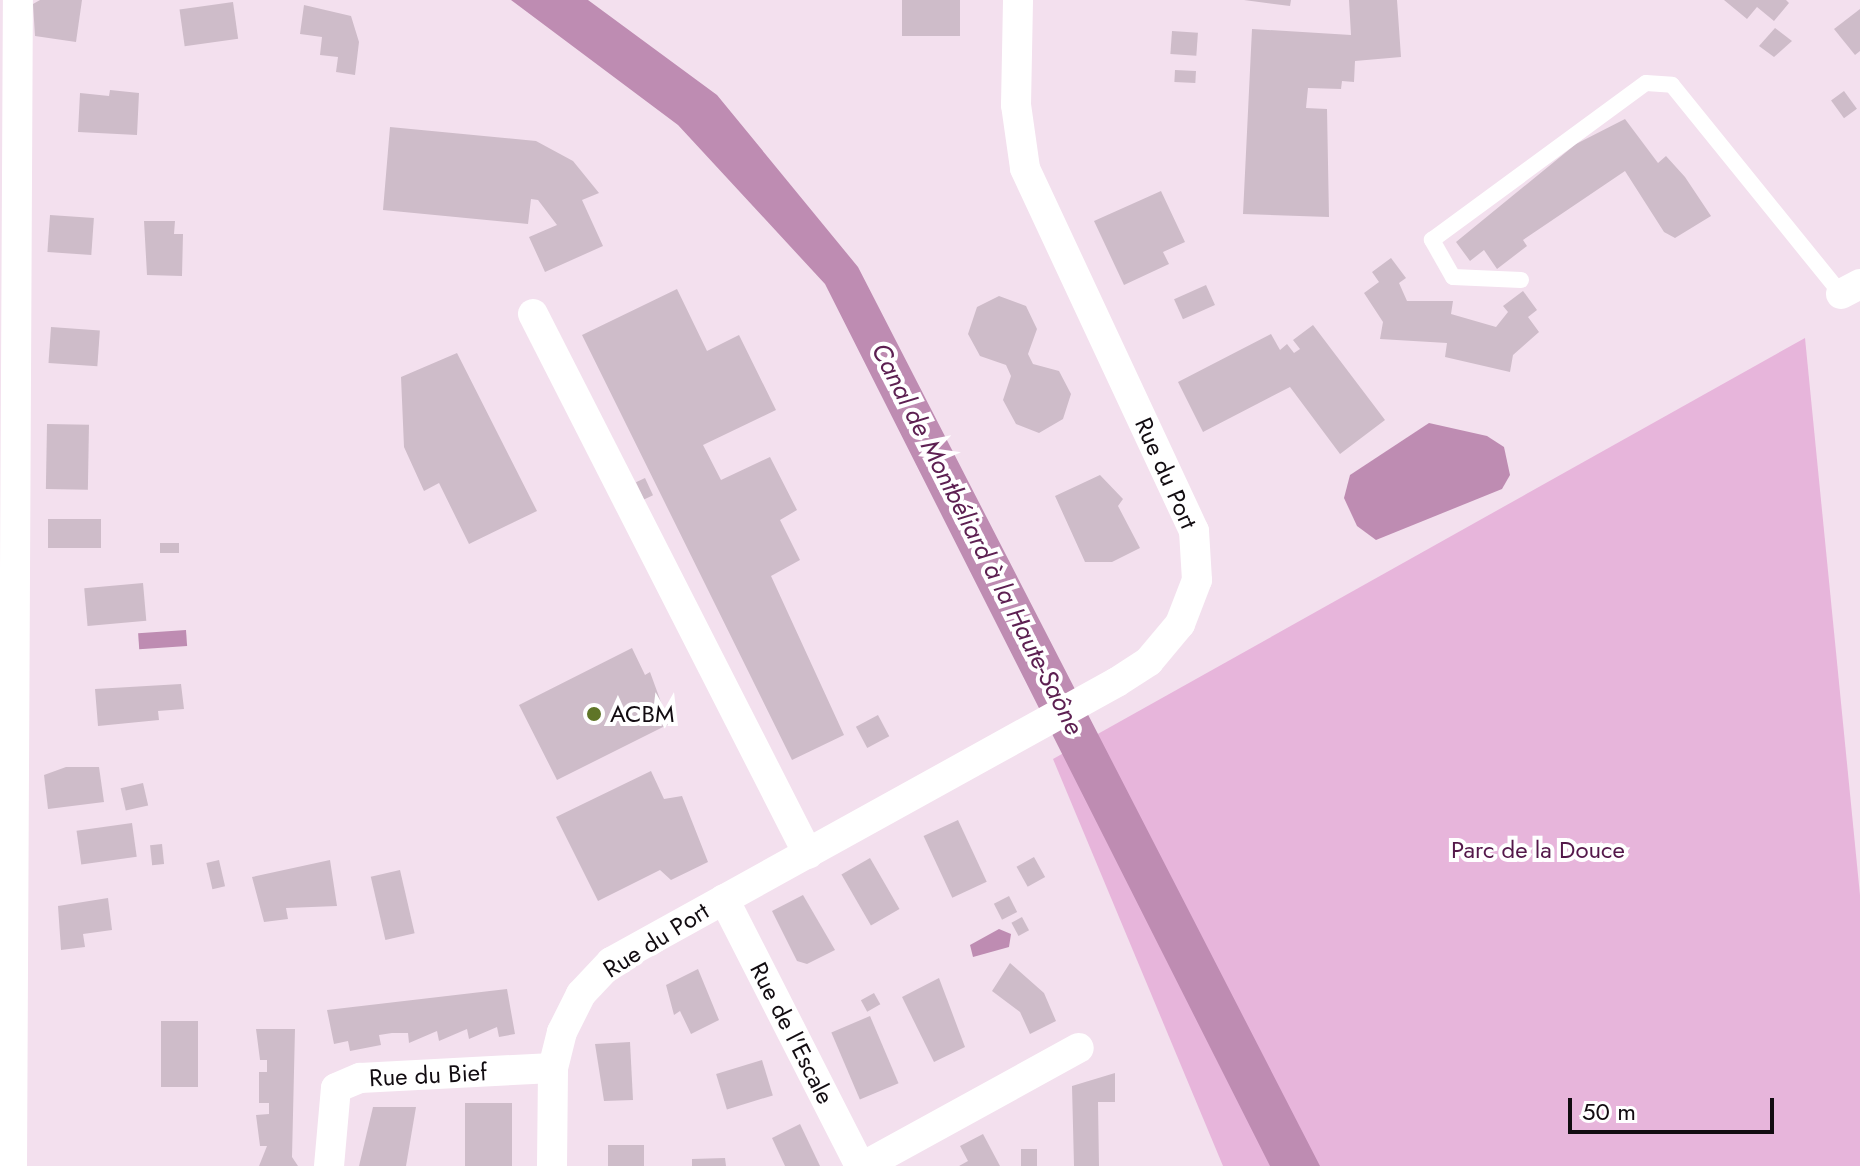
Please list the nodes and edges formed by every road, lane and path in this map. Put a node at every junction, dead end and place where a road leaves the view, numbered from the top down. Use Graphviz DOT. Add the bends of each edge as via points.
graph roads {
  1 [pos="18,0"];
  2 [pos="1018,0"];
  3 [pos="1521,280"];
  4 [pos="1850,289"];
  5 [pos="533,314"];
  6 [pos="808,854"];
  7 [pos="724,899"];
  8 [pos="1079,1048"];
  9 [pos="553,1068"];
  10 [pos="12,1166"];
  11 [pos="329,1166"];
  12 [pos="552,1166"];
  13 [pos="862,1166"];
  1 -- 10 [label="street"];
  2 -- 6 [label="street, Rue du Port" via="1016,105 1025,168 1194,531 1197,580 1180,624 1149,661"];
  3 -- 4 [label="lane" via="1453,277 1432,240 1646,83 1672,85"];
  5 -- 6 [label="street"];
  6 -- 7 [label="street, Rue du Port"];
  7 -- 9 [label="street, Rue du Port" via="611,962 581,994"];
  7 -- 13 [label="street, Rue de l'Escale"];
  8 -- 13 [label="street"];
  9 -- 11 [label="street, Rue du Bief" via="360,1078 336,1088"];
  9 -- 12 [label="street, Rue du Port"];
}
